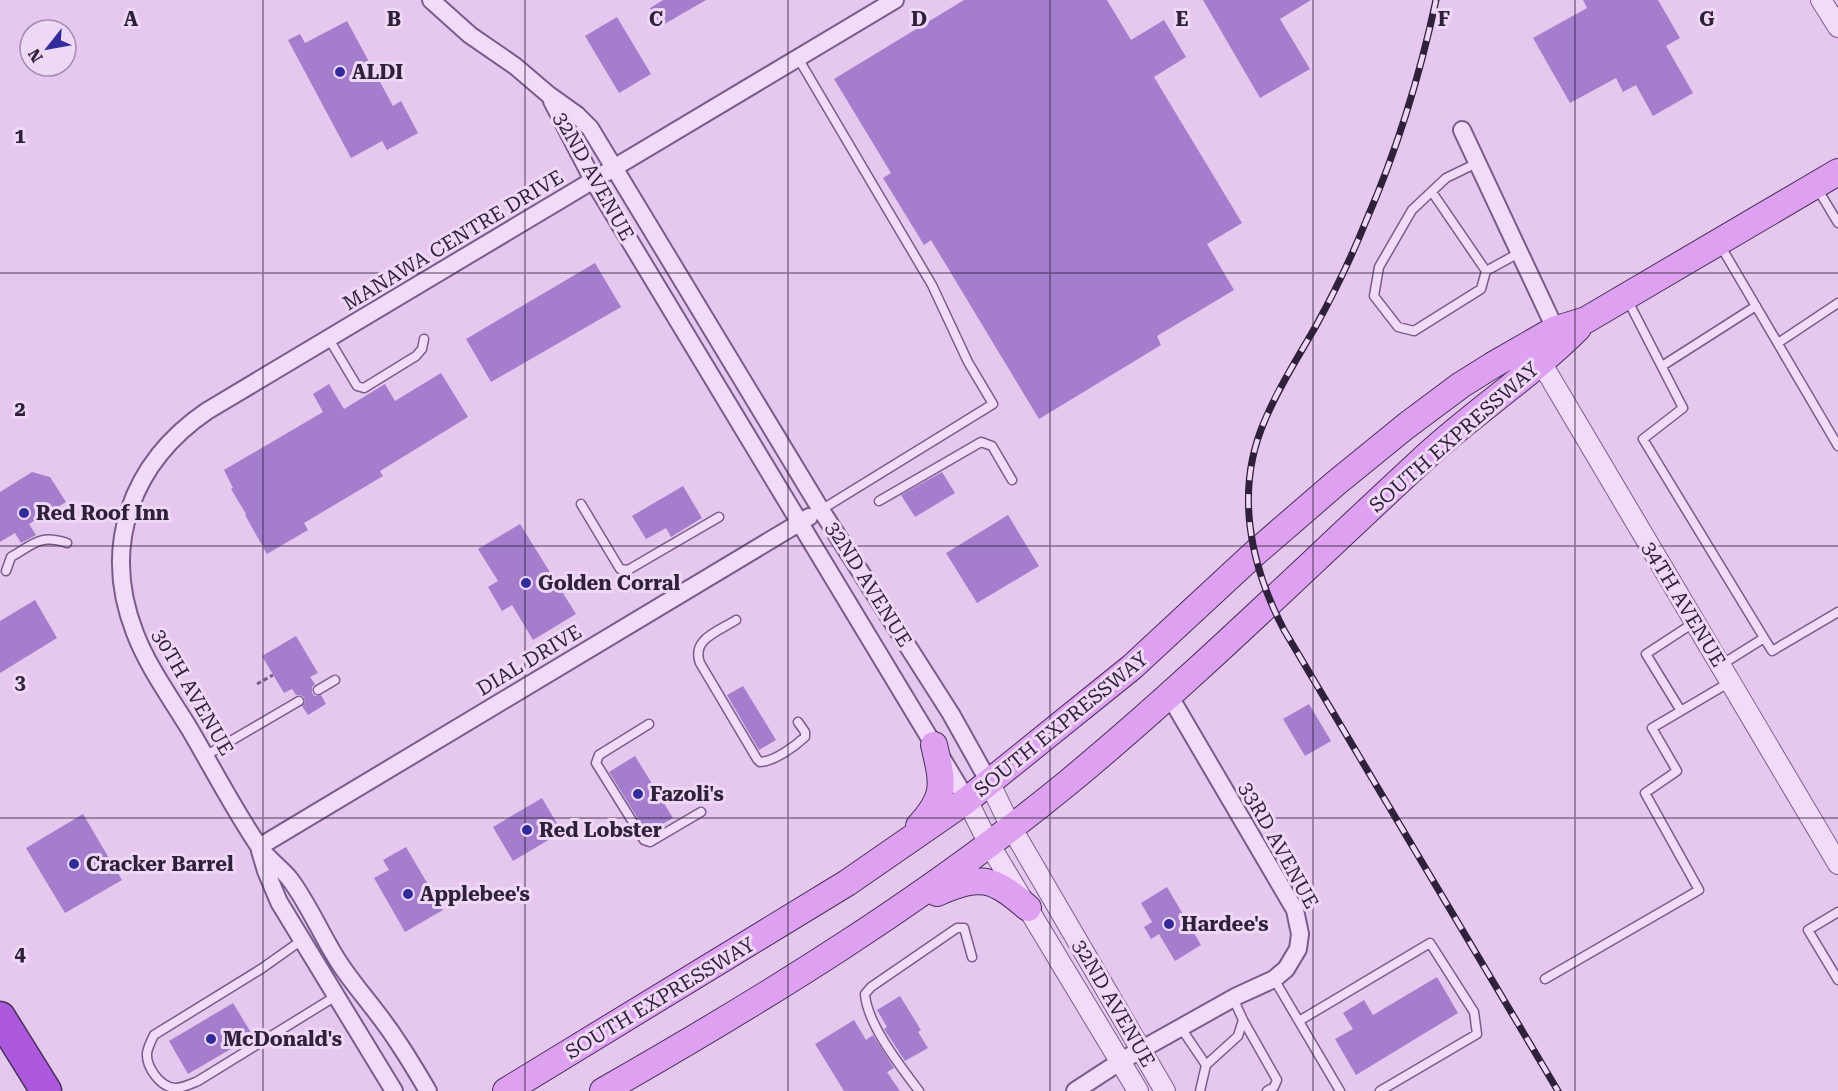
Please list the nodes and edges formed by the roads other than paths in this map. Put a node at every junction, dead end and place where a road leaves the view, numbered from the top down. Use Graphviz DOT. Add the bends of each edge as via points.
graph roads {
  1 [pos="431,0"];
  2 [pos="895,0"];
  3 [pos="1821,0"];
  4 [pos="1838,27"];
  5 [pos="798,58"];
  6 [pos="549,95"];
  7 [pos="1462,130"];
  8 [pos="1477,163"];
  9 [pos="614,167"];
  10 [pos="1838,172"];
  11 [pos="593,180"];
  12 [pos="1815,185"];
  13 [pos="1432,192"];
  14 [pos="1838,223"];
  15 [pos="1718,242"];
  16 [pos="1518,253"];
  17 [pos="1486,271"];
  18 [pos="1625,296"];
  19 [pos="1838,303"];
  20 [pos="1756,306"];
  21 [pos="1558,337"];
  22 [pos="329,339"];
  23 [pos="424,339"];
  24 [pos="1778,343"];
  25 [pos="1536,353"];
  26 [pos="1662,366"];
  27 [pos="1838,446"];
  28 [pos="1012,480"];
  29 [pos="879,501"];
  30 [pos="581,504"];
  31 [pos="821,510"];
  32 [pos="128,513"];
  33 [pos="719,517"];
  34 [pos="800,523"];
  35 [pos="67,543"];
  36 [pos="6,571"];
  37 [pos="1838,612"];
  38 [pos="736,620"];
  39 [pos="1695,622"];
  40 [pos="1764,638"];
  41 [pos="1725,674"];
  42 [pos="335,680"];
  43 [pos="318,690"];
  44 [pos="1169,695"];
  45 [pos="299,701"];
  46 [pos="1681,711"];
  47 [pos="798,722"];
  48 [pos="649,724"];
  49 [pos="934,745"];
  50 [pos="205,756"];
  51 [pos="989,782"];
  52 [pos="967,800"];
  53 [pos="701,812"];
  54 [pos="1011,827"];
  55 [pos="989,844"];
  56 [pos="259,847"];
  57 [pos="896,850"];
  58 [pos="1838,864"];
  59 [pos="900,908"];
  60 [pos="1028,908"];
  61 [pos="1838,912"];
  62 [pos="302,940"];
  63 [pos="972,957"];
  64 [pos="1274,979"];
  65 [pos="1545,979"];
  66 [pos="1838,980"];
  67 [pos="336,996"];
  68 [pos="1233,998"];
  69 [pos="0,1017"];
  70 [pos="1243,1020"];
  71 [pos="1299,1021"];
  72 [pos="1181,1028"];
  73 [pos="1142,1051"];
  74 [pos="1121,1061"];
  75 [pos="1206,1065"];
  76 [pos="46,1091"];
  77 [pos="394,1091"];
  78 [pos="428,1091"];
  79 [pos="506,1091"];
  80 [pos="603,1091"];
  81 [pos="919,1091"];
  82 [pos="1075,1091"];
  83 [pos="1138,1091"];
  84 [pos="1165,1091"];
  85 [pos="1200,1091"];
  86 [pos="1267,1091"];
  87 [pos="1340,1091"];
  88 [pos="1380,1091"];
  1 -- 6 [label="street, 32ND AVENUE"];
  2 -- 5 [label="street, MANAWA CENTRE DRIVE"];
  3 -- 4 [label="street"];
  5 -- 9 [label="street, MANAWA CENTRE DRIVE"];
  5 -- 31 [label="lane" via="932,285 968,362 993,404"];
  6 -- 9 [label="street, 32ND AVENUE" via="590,128"];
  6 -- 11 [label="street, 32ND AVENUE"];
  7 -- 8 [label="street"];
  8 -- 13 [label="lane" via="1446,178"];
  8 -- 16 [label="street"];
  9 -- 11 [label="street, MANAWA CENTRE DRIVE"];
  9 -- 31 [label="street, 32ND AVENUE"];
  10 -- 12 [label="main road, SOUTH EXPRESSWAY"];
  11 -- 22 [label="street, MANAWA CENTRE DRIVE"];
  11 -- 34 [label="street, 32ND AVENUE"];
  12 -- 14 [label="lane"];
  12 -- 15 [label="main road, SOUTH EXPRESSWAY"];
  13 -- 17 [label="lane"];
  13 -- 17 [label="lane" via="1412,210 1379,267 1374,296 1398,327 1414,331 1481,288"];
  15 -- 18 [label="main road, SOUTH EXPRESSWAY"];
  15 -- 20 [label="lane"];
  16 -- 17 [label="lane"];
  16 -- 21 [label="street"];
  18 -- 21 [label="main road, SOUTH EXPRESSWAY"];
  18 -- 26 [label="lane"];
  19 -- 24 [label="lane"];
  20 -- 24 [label="lane"];
  20 -- 26 [label="lane"];
  21 -- 25 [label="main road, SOUTH EXPRESSWAY"];
  22 -- 23 [label="lane" via="357,386 364,388 416,356"];
  22 -- 32 [label="street, MANAWA CENTRE DRIVE" via="188,424 152,465"];
  24 -- 27 [label="lane"];
  25 -- 39 [label="street, 34TH AVENUE"];
  25 -- 44 [label="main road, SOUTH EXPRESSWAY"];
  25 -- 51 [label="main road, SOUTH EXPRESSWAY" via="1461,386 1336,483 1132,667"];
  26 -- 40 [label="lane" via="1683,408 1643,439"];
  28 -- 29 [label="lane" via="992,446 981,442"];
  30 -- 33 [label="lane" via="620,569 628,570"];
  31 -- 34 [label="street, DIAL DRIVE"];
  31 -- 51 [label="street, 32ND AVENUE" via="951,714"];
  32 -- 50 [label="street, 30TH AVENUE" via="121,563 129,614 144,651"];
  34 -- 49 [label="street, 32ND AVENUE"];
  34 -- 56 [label="street, DIAL DRIVE"];
  35 -- 36 [label="lane" via="51,538 39,540 11,557"];
  37 -- 40 [label="lane" via="1772,651"];
  38 -- 47 [label="lane" via="705,639 697,655 757,759 771,760 805,737"];
  39 -- 41 [label="street, 34TH AVENUE"];
  39 -- 46 [label="lane" via="1646,654"];
  40 -- 41 [label="lane"];
  41 -- 46 [label="lane"];
  41 -- 58 [label="street, 34TH AVENUE"];
  42 -- 43 [label="lane"];
  44 -- 54 [label="main road, SOUTH EXPRESSWAY"];
  44 -- 64 [label="street, 33RD AVENUE" via="1295,910 1300,934 1298,949 1286,969"];
  45 -- 50 [label="lane"];
  46 -- 65 [label="lane" via="1652,728 1677,771 1645,793 1699,890"];
  48 -- 53 [label="lane" via="599,755 596,763 644,840 650,842"];
  49 -- 52 [label="street, 32ND AVENUE"];
  49 -- 57 [label="main road" via="941,775 939,799 933,811"];
  50 -- 56 [label="street, 30TH AVENUE"];
  51 -- 52 [label="main road, SOUTH EXPRESSWAY"];
  51 -- 54 [label="street, 32ND AVENUE"];
  52 -- 55 [label="street, 32ND AVENUE"];
  52 -- 57 [label="main road, SOUTH EXPRESSWAY"];
  54 -- 55 [label="main road, SOUTH EXPRESSWAY"];
  54 -- 73 [label="street, 32ND AVENUE"];
  55 -- 59 [label="main road, SOUTH EXPRESSWAY"];
  55 -- 60 [label="street, 32ND AVENUE"];
  56 -- 62 [label="street, 30TH AVENUE" via="279,902"];
  56 -- 78 [label="street, 30TH AVENUE" via="290,879 339,963 397,1040"];
  57 -- 79 [label="main road, SOUTH EXPRESSWAY" via="763,936"];
  59 -- 60 [label="main road" via="976,880 998,885"];
  59 -- 80 [label="main road, SOUTH EXPRESSWAY" via="724,1022"];
  60 -- 74 [label="street, 32ND AVENUE"];
  61 -- 66 [label="lane" via="1808,930"];
  62 -- 67 [label="street, 30TH AVENUE"];
  62 -- 67 [label="lane" via="154,1035 147,1052 152,1072 174,1088 192,1084"];
  63 -- 81 [label="lane" via="963,928 957,928 865,994 872,1020"];
  64 -- 68 [label="street, 33RD AVENUE"];
  64 -- 71 [label="lane"];
  67 -- 77 [label="street, 30TH AVENUE"];
  68 -- 70 [label="lane"];
  68 -- 72 [label="street, 33RD AVENUE"];
  69 -- 76 [label="highway"];
  70 -- 75 [label="lane" via="1238,1036"];
  70 -- 86 [label="lane" via="1277,1080"];
  71 -- 87 [label="lane"];
  71 -- 88 [label="lane" via="1430,943 1474,1012 1477,1034"];
  72 -- 73 [label="street, 33RD AVENUE"];
  72 -- 75 [label="lane"];
  73 -- 74 [label="street, 33RD AVENUE"];
  73 -- 84 [label="street, 32ND AVENUE"];
  74 -- 82 [label="street, 33RD AVENUE"];
  74 -- 83 [label="street, 32ND AVENUE"];
  75 -- 85 [label="lane"];
}
